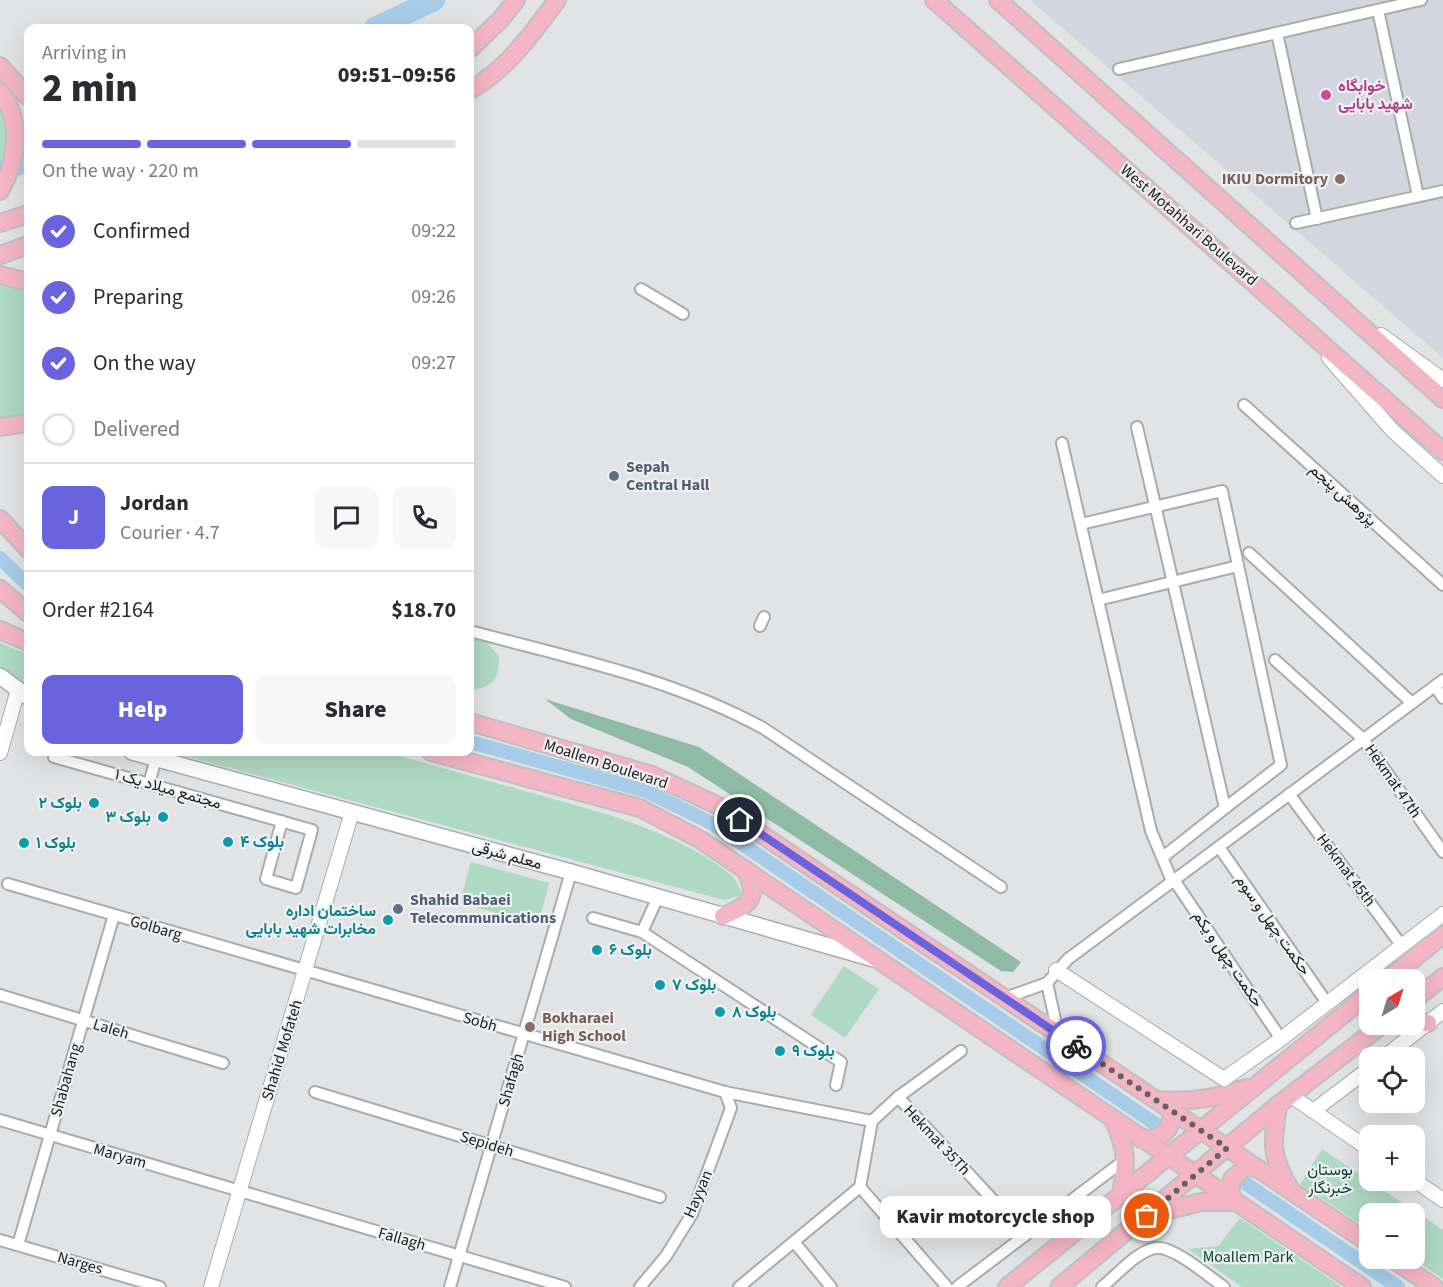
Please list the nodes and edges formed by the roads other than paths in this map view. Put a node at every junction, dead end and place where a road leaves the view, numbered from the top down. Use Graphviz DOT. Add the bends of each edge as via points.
graph roads {
  1 [pos="516,0"];
  2 [pos="557,0"];
  3 [pos="934,0"];
  4 [pos="998,0"];
  5 [pos="1421,0"];
  6 [pos="1378,10"];
  7 [pos="1277,33"];
  8 [pos="474,45"];
  9 [pos="0,66"];
  10 [pos="1119,69"];
  11 [pos="474,87"];
  12 [pos="0,92"];
  13 [pos="24,93"];
  14 [pos="1443,190"];
  15 [pos="0,191"];
  16 [pos="1418,196"];
  17 [pos="24,215"];
  18 [pos="1317,219"];
  19 [pos="0,223"];
  20 [pos="1296,223"];
  21 [pos="24,246"];
  22 [pos="0,255"];
  23 [pos="0,275"];
  24 [pos="24,281"];
  25 [pos="641,290"];
  26 [pos="1332,300"];
  27 [pos="683,314"];
  28 [pos="1294,318"];
  29 [pos="1443,380"];
  30 [pos="1443,399"];
  31 [pos="1244,405"];
  32 [pos="24,424"];
  33 [pos="0,427"];
  34 [pos="1137,427"];
  35 [pos="1062,443"];
  36 [pos="1443,451"];
  37 [pos="1443,476"];
  38 [pos="1155,506"];
  39 [pos="0,519"];
  40 [pos="1081,524"];
  41 [pos="24,545"];
  42 [pos="1249,553"];
  43 [pos="1238,566"];
  44 [pos="1173,583"];
  45 [pos="1443,585"];
  46 [pos="0,589"];
  47 [pos="1098,600"];
  48 [pos="24,610"];
  49 [pos="0,630"];
  50 [pos="474,632"];
  51 [pos="24,640"];
  52 [pos="1275,660"];
  53 [pos="0,676"];
  54 [pos="1439,683"];
  55 [pos="23,693"];
  56 [pos="1443,698"];
  57 [pos="1412,703"];
  58 [pos="474,723"];
  59 [pos="1363,739"];
  60 [pos="0,753"];
  61 [pos="148,756"];
  62 [pos="446,756"];
  63 [pos="54,757"];
  64 [pos="156,758"];
  65 [pos="149,784"];
  66 [pos="1289,794"];
  67 [pos="1225,808"];
  68 [pos="352,812"];
  69 [pos="282,821"];
  70 [pos="1219,847"];
  71 [pos="1443,852"];
  72 [pos="1163,857"];
  73 [pos="745,869"];
  74 [pos="571,872"];
  75 [pos="1173,880"];
  76 [pos="8,884"];
  77 [pos="1001,887"];
  78 [pos="658,897"];
  79 [pos="1443,914"];
  80 [pos="114,915"];
  81 [pos="723,916"];
  82 [pos="592,918"];
  83 [pos="642,932"];
  84 [pos="1443,935"];
  85 [pos="1402,946"];
  86 [pos="882,962"];
  87 [pos="1401,969"];
  88 [pos="1056,970"];
  89 [pos="305,972"];
  90 [pos="1443,977"];
  91 [pos="1047,983"];
  92 [pos="1425,991"];
  93 [pos="0,996"];
  94 [pos="1005,998"];
  95 [pos="1359,1002"];
  96 [pos="1327,1003"];
  97 [pos="1443,1011"];
  98 [pos="1312,1015"];
  99 [pos="84,1021"];
  100 [pos="1425,1021"];
  101 [pos="1326,1028"];
  102 [pos="1058,1033"];
  103 [pos="524,1034"];
  104 [pos="1369,1035"];
  105 [pos="1408,1035"];
  106 [pos="1281,1038"];
  107 [pos="1395,1047"];
  108 [pos="961,1051"];
  109 [pos="223,1063"];
  110 [pos="1359,1076"];
  111 [pos="1259,1084"];
  112 [pos="836,1085"];
  113 [pos="315,1092"];
  114 [pos="725,1092"];
  115 [pos="898,1097"];
  116 [pos="1155,1100"];
  117 [pos="1284,1100"];
  118 [pos="1171,1110"];
  119 [pos="1313,1111"];
  120 [pos="0,1120"];
  121 [pos="872,1120"];
  122 [pos="1113,1120"];
  123 [pos="1201,1130"];
  124 [pos="50,1135"];
  125 [pos="1141,1139"];
  126 [pos="1359,1142"];
  127 [pos="491,1145"];
  128 [pos="1227,1148"];
  129 [pos="1168,1156"];
  130 [pos="1126,1159"];
  131 [pos="1256,1167"];
  132 [pos="1196,1175"];
  133 [pos="860,1187"];
  134 [pos="1425,1188"];
  135 [pos="240,1191"];
  136 [pos="1291,1191"];
  137 [pos="1121,1194"];
  138 [pos="660,1197"];
  139 [pos="1443,1200"];
  140 [pos="1236,1202"];
  141 [pos="1147,1216"];
  142 [pos="1025,1235"];
  143 [pos="1359,1237"];
  144 [pos="0,1240"];
  145 [pos="795,1243"];
  146 [pos="18,1245"];
  147 [pos="459,1256"];
  148 [pos="1407,1269"];
  149 [pos="160,1287"];
  150 [pos="211,1287"];
  151 [pos="450,1287"];
  152 [pos="565,1287"];
  153 [pos="640,1287"];
  154 [pos="739,1287"];
  155 [pos="831,1287"];
  156 [pos="947,1287"];
  157 [pos="957,1287"];
  158 [pos="1006,1287"];
  159 [pos="1059,1287"];
  160 [pos="1102,1287"];
  161 [pos="1224,1287"];
  162 [pos="1362,1287"];
  163 [pos="1434,1287"];
  1 -- 8 [label="main road"];
  2 -- 11 [label="main road" via="505,64"];
  3 -- 28 [label="main road, West Motahhari Boulevard"];
  4 -- 26 [label="main road"];
  5 -- 6 [label="street"];
  6 -- 7 [label="street"];
  6 -- 16 [label="street"];
  7 -- 10 [label="street"];
  7 -- 18 [label="street"];
  9 -- 13 [label="main road"];
  12 -- 15 [label="main road" via="11,111 15,133 14,156"];
  14 -- 16 [label="street"];
  16 -- 18 [label="street"];
  17 -- 19 [label="main road"];
  18 -- 20 [label="street"];
  21 -- 22 [label="main road"];
  23 -- 24 [label="main road"];
  25 -- 27 [label="street"];
  26 -- 29 [label="street"];
  26 -- 30 [label="main road"];
  28 -- 36 [label="main road, West Motahhari Boulevard"];
  28 -- 37 [label="street" via="1392,430"];
  31 -- 45 [label="street, پژوهش پنجم"];
  32 -- 33 [label="main road"];
  34 -- 38 [label="street"];
  35 -- 40 [label="street, حکمت چهل و یکم"];
  38 -- 40 [label="street"];
  38 -- 43 [label="street" via="1222,491"];
  38 -- 44 [label="street"];
  39 -- 41 [label="main road"];
  40 -- 47 [label="street, حکمت چهل و یکم"];
  42 -- 57 [label="street"];
  43 -- 44 [label="street"];
  43 -- 67 [label="street" via="1281,765"];
  44 -- 47 [label="street"];
  44 -- 67 [label="street"];
  46 -- 48 [label="main road"];
  47 -- 72 [label="street, حکمت چهل و یکم" via="1151,831"];
  49 -- 51 [label="main road"];
  50 -- 77 [label="street" via="662,682 722,706 763,728"];
  52 -- 59 [label="street, Hekmat 47th"];
  53 -- 55 [label="main road"];
  54 -- 56 [label="street"];
  54 -- 57 [label="street"];
  55 -- 60 [label="street"];
  57 -- 59 [label="street"];
  58 -- 94 [label="main road, Moallem Boulevard" via="652,775 721,807"];
  59 -- 66 [label="street"];
  59 -- 71 [label="street, Hekmat 47th"];
  61 -- 64 [label="main road, معلم شرقی"];
  62 -- 73 [label="main road, Moallem Boulevard" via="639,808 701,840"];
  63 -- 65 [label="street, مجتمع میلاد یک ۱"];
  64 -- 65 [label="street"];
  64 -- 68 [label="main road, معلم شرقی"];
  65 -- 69 [label="street, مجتمع میلاد یک ۱"];
  66 -- 70 [label="street"];
  66 -- 85 [label="street, Hekmat 45th"];
  67 -- 72 [label="street"];
  68 -- 74 [label="main road, معلم شرقی"];
  68 -- 89 [label="street, Shahid Mofateh"];
  69 -- 69 [label="street, مجتمع میلاد یک ۱" via="312,830 296,888 266,879"];
  70 -- 75 [label="street"];
  70 -- 96 [label="street, حکمت چهل و سوم"];
  72 -- 75 [label="street, حکمت چهل و یکم"];
  73 -- 81 [label="main road" via="753,885 751,898 744,908"];
  73 -- 86 [label="main road, Moallem Boulevard"];
  74 -- 78 [label="main road, معلم شرقی"];
  74 -- 103 [label="street, Shafagh"];
  75 -- 88 [label="street"];
  75 -- 106 [label="street, حکمت چهل و یکم"];
  76 -- 80 [label="street, Golbarg"];
  78 -- 81 [label="main road, معلم شرقی"];
  78 -- 83 [label="street"];
  79 -- 85 [label="street"];
  80 -- 89 [label="street, Golbarg"];
  80 -- 99 [label="street, Shabahang"];
  81 -- 86 [label="main road, معلم شرقی"];
  82 -- 83 [label="street"];
  83 -- 112 [label="street" via="842,1062"];
  84 -- 87 [label="main road"];
  85 -- 96 [label="street"];
  86 -- 122 [label="main road, Moallem Boulevard"];
  88 -- 91 [label="street"];
  88 -- 106 [label="street" via="1224,1079"];
  89 -- 103 [label="street, Sobh"];
  89 -- 135 [label="street, Shahid Mofateh"];
  90 -- 92 [label="main road"];
  91 -- 94 [label="street"];
  91 -- 102 [label="street"];
  93 -- 99 [label="street, Laleh"];
  94 -- 102 [label="main road, Moallem Boulevard"];
  95 -- 101 [label="main road"];
  96 -- 98 [label="street"];
  97 -- 100 [label="street"];
  98 -- 101 [label="street"];
  98 -- 106 [label="street"];
  99 -- 109 [label="street, Laleh"];
  99 -- 124 [label="street, Shabahang"];
  101 -- 111 [label="main road"];
  102 -- 116 [label="main road, Moallem Boulevard"];
  103 -- 114 [label="street, Sobh"];
  103 -- 127 [label="street, Shafagh"];
  104 -- 117 [label="main road"];
  105 -- 107 [label="street"];
  108 -- 115 [label="street"];
  110 -- 119 [label="street"];
  111 -- 116 [label="main road" via="1219,1098 1191,1102"];
  111 -- 123 [label="main road"];
  113 -- 127 [label="street, Sepideh"];
  114 -- 121 [label="street, Sobh"];
  114 -- 153 [label="street, Hayyan" via="731,1108 692,1214 666,1256"];
  115 -- 121 [label="street"];
  115 -- 142 [label="street, Hekmat 35Th"];
  116 -- 118 [label="main road, Moallem Boulevard"];
  117 -- 119 [label="street"];
  117 -- 128 [label="main road"];
  117 -- 136 [label="main road" via="1272,1152"];
  118 -- 123 [label="main road, Moallem Boulevard"];
  118 -- 125 [label="main road" via="1170,1127 1162,1135 1152,1140"];
  119 -- 126 [label="street"];
  120 -- 124 [label="street, Maryam"];
  121 -- 133 [label="street"];
  122 -- 125 [label="main road, Moallem Boulevard"];
  122 -- 130 [label="main road" via="1125,1146"];
  123 -- 128 [label="main road, Moallem Boulevard"];
  123 -- 129 [label="main road"];
  124 -- 135 [label="street, Maryam"];
  124 -- 146 [label="street, Shabahang"];
  125 -- 129 [label="main road, Moallem Boulevard"];
  127 -- 138 [label="street, Sepideh"];
  127 -- 147 [label="street, Shafagh"];
  128 -- 131 [label="main road, Moallem Boulevard"];
  128 -- 132 [label="main road"];
  129 -- 132 [label="main road, Moallem Boulevard"];
  129 -- 137 [label="main road"];
  130 -- 137 [label="main road"];
  130 -- 142 [label="street"];
  131 -- 136 [label="main road, Moallem Boulevard"];
  131 -- 140 [label="main road" via="1244,1169 1232,1179 1230,1194"];
  132 -- 140 [label="main road, Moallem Boulevard"];
  132 -- 141 [label="main road"];
  133 -- 145 [label="street"];
  133 -- 156 [label="street"];
  134 -- 139 [label="street"];
  135 -- 147 [label="street, Fallagh"];
  135 -- 150 [label="street, Shahid Mofateh"];
  136 -- 143 [label="main road"];
  137 -- 158 [label="main road"];
  140 -- 141 [label="main road" via="1201,1202"];
  140 -- 162 [label="main road"];
  141 -- 159 [label="main road"];
  142 -- 157 [label="street"];
  144 -- 146 [label="street, Narges"];
  145 -- 154 [label="street"];
  145 -- 155 [label="street"];
  146 -- 149 [label="street, Narges"];
  147 -- 151 [label="street, Shafagh"];
  147 -- 152 [label="street, Fallagh"];
  148 -- 163 [label="main road"];
  160 -- 161 [label="street" via="1142,1254 1158,1247"];
}
